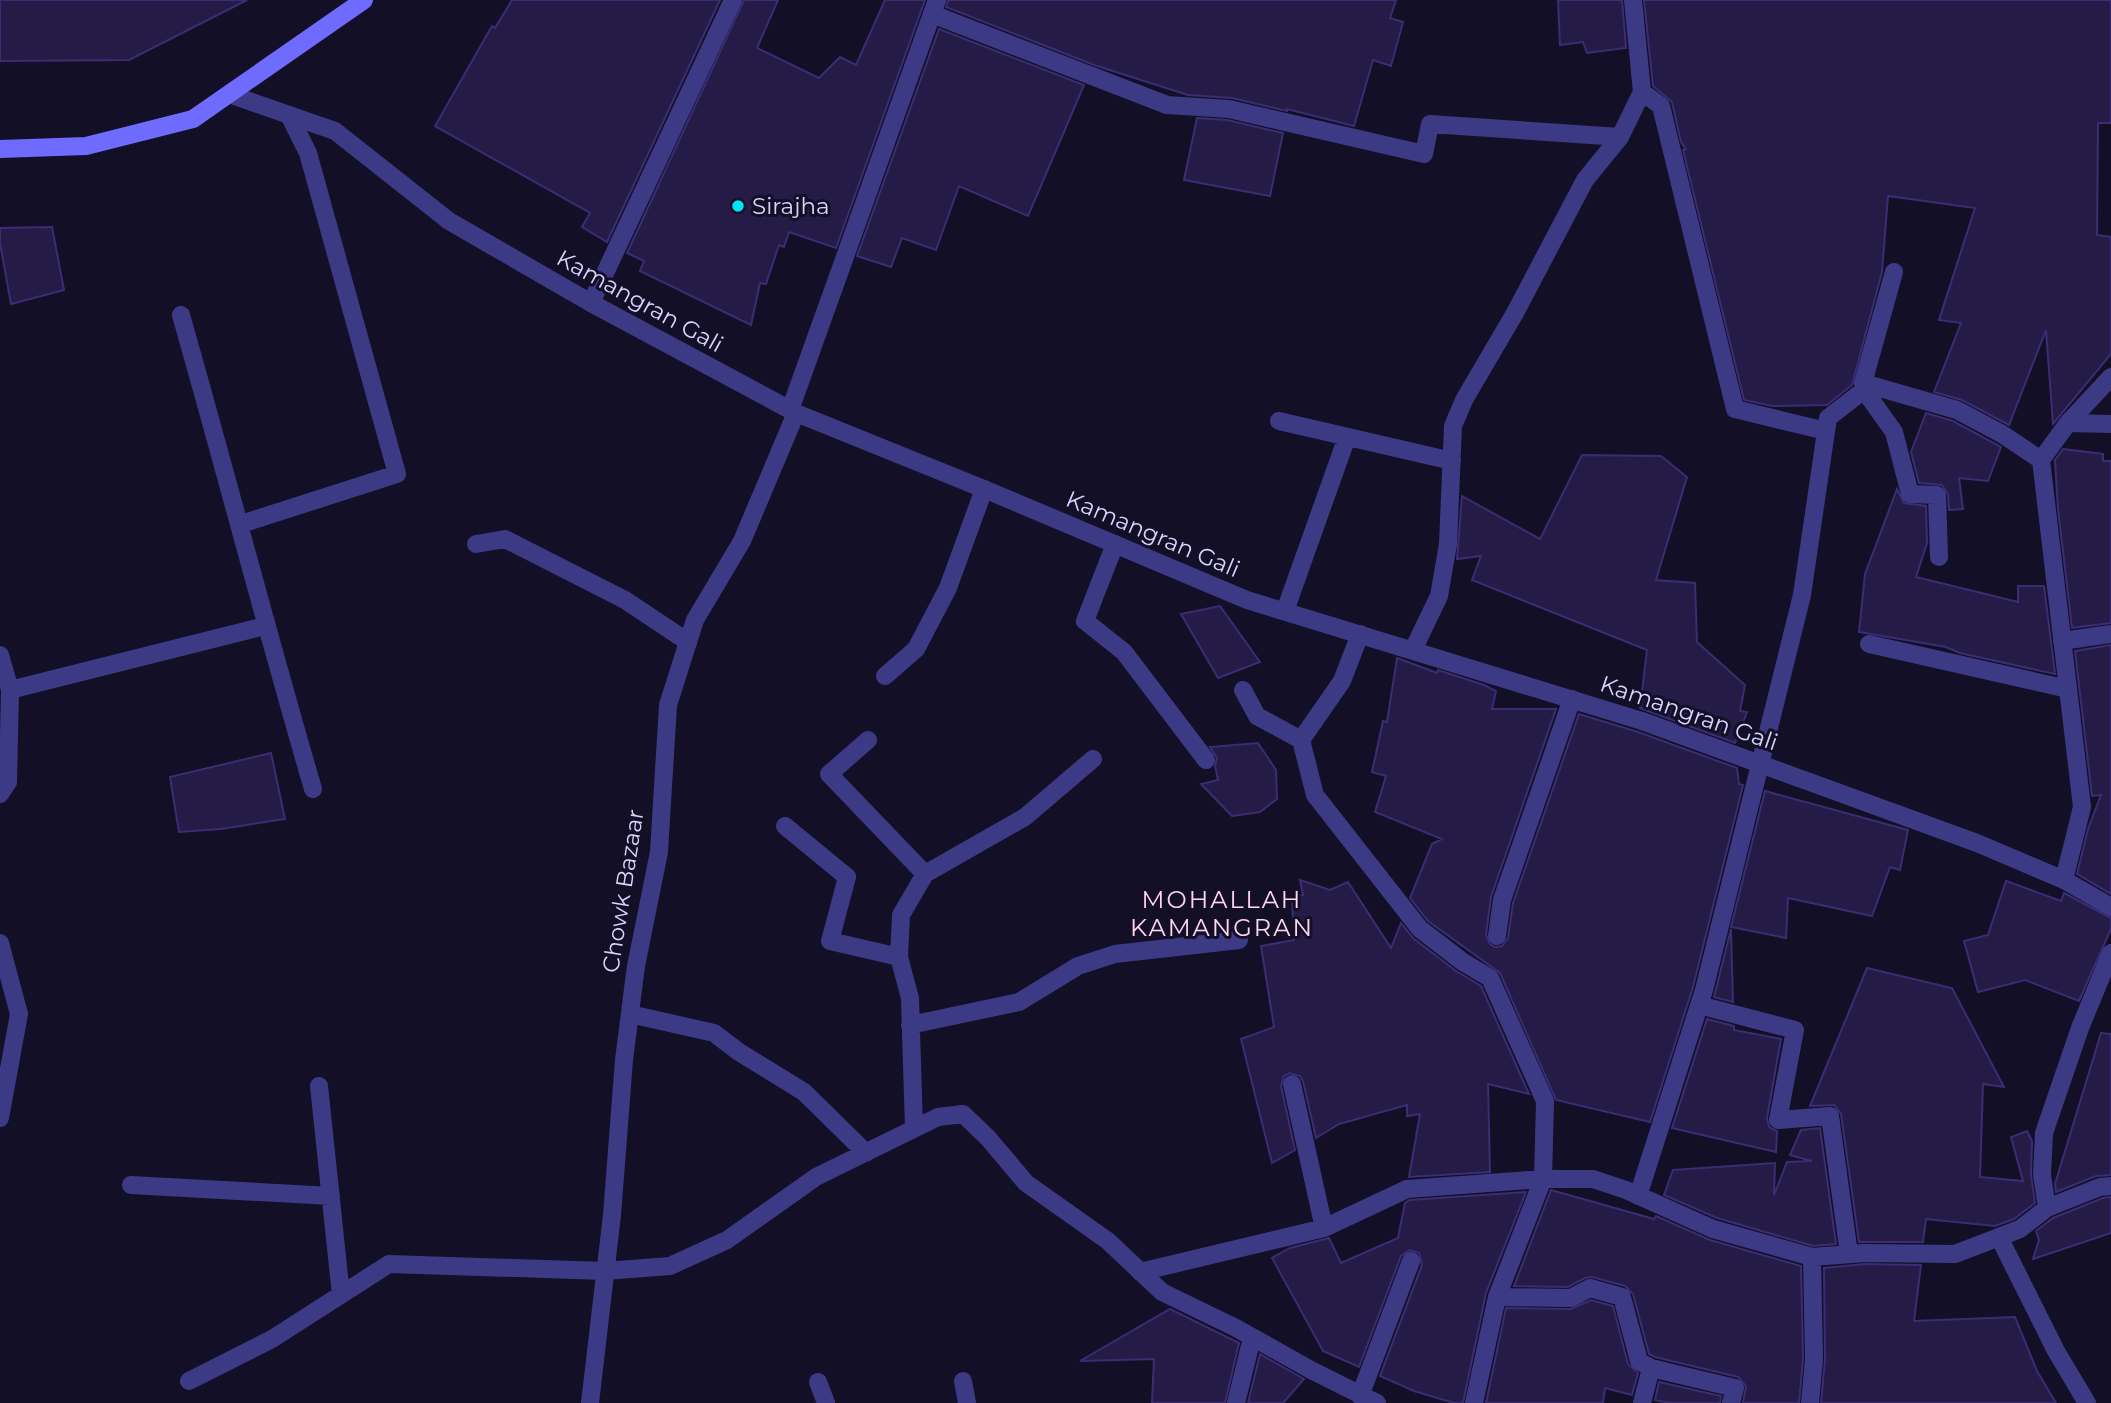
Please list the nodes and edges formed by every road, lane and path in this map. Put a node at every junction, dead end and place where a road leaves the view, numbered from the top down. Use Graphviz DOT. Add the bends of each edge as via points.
graph roads {
  1 [pos="364,0"];
  2 [pos="733,0"];
  3 [pos="1633,0"];
  4 [pos="935,7"];
  5 [pos="1642,92"];
  6 [pos="229,94"];
  7 [pos="289,115"];
  8 [pos="1620,138"];
  9 [pos="0,149"];
  10 [pos="1894,271"];
  11 [pos="591,303"];
  12 [pos="181,315"];
  13 [pos="2111,377"];
  14 [pos="1864,386"];
  15 [pos="793,411"];
  16 [pos="1279,421"];
  17 [pos="2068,423"];
  18 [pos="2111,424"];
  19 [pos="1826,432"];
  20 [pos="1347,437"];
  21 [pos="2041,460"];
  22 [pos="1452,461"];
  23 [pos="984,489"];
  24 [pos="241,524"];
  25 [pos="476,544"];
  26 [pos="1115,544"];
  27 [pos="1939,557"];
  28 [pos="1285,611"];
  29 [pos="265,626"];
  30 [pos="1360,634"];
  31 [pos="2111,634"];
  32 [pos="2062,641"];
  33 [pos="688,642"];
  34 [pos="1869,644"];
  35 [pos="1413,650"];
  36 [pos="0,655"];
  37 [pos="885,676"];
  38 [pos="2068,689"];
  39 [pos="10,690"];
  40 [pos="1243,690"];
  41 [pos="1572,699"];
  42 [pos="868,740"];
  43 [pos="1301,740"];
  44 [pos="1093,759"];
  45 [pos="1206,760"];
  46 [pos="1760,764"];
  47 [pos="313,789"];
  48 [pos="0,794"];
  49 [pos="785,826"];
  50 [pos="925,874"];
  51 [pos="2064,880"];
  52 [pos="2111,907"];
  53 [pos="1497,936"];
  54 [pos="1240,940"];
  55 [pos="0,943"];
  56 [pos="2111,953"];
  57 [pos="899,957"];
  58 [pos="1699,1005"];
  59 [pos="630,1014"];
  60 [pos="911,1025"];
  61 [pos="1292,1084"];
  62 [pos="319,1086"];
  63 [pos="0,1118"];
  64 [pos="914,1129"];
  65 [pos="866,1153"];
  66 [pos="1544,1180"];
  67 [pos="131,1185"];
  68 [pos="2111,1186"];
  69 [pos="331,1196"];
  70 [pos="1638,1196"];
  71 [pos="2047,1208"];
  72 [pos="1324,1228"];
  73 [pos="2000,1238"];
  74 [pos="1849,1254"];
  75 [pos="1812,1257"];
  76 [pos="1410,1261"];
  77 [pos="606,1270"];
  78 [pos="1140,1272"];
  79 [pos="341,1295"];
  80 [pos="1497,1297"];
  81 [pos="1252,1338"];
  82 [pos="1651,1368"];
  83 [pos="189,1381"];
  84 [pos="963,1381"];
  85 [pos="818,1382"];
  86 [pos="1360,1396"];
  87 [pos="590,1403"];
  88 [pos="826,1403"];
  89 [pos="967,1403"];
  90 [pos="1236,1403"];
  91 [pos="1377,1403"];
  92 [pos="1474,1403"];
  93 [pos="1642,1403"];
  94 [pos="1731,1403"];
  95 [pos="1810,1403"];
  96 [pos="2087,1403"];
  1 -- 6 [label="main road"];
  2 -- 11 [label="street"];
  3 -- 5 [label="street"];
  4 -- 8 [label="street" via="1167,105 1229,110 1424,154 1430,124"];
  4 -- 15 [label="street, Chowk Bazaar"];
  5 -- 8 [label="street"];
  5 -- 19 [label="street" via="1661,106 1735,409"];
  6 -- 7 [label="street, Kamangran Gali"];
  6 -- 9 [label="main road" via="193,119 86,146"];
  7 -- 11 [label="street, Kamangran Gali" via="335,131 449,221"];
  7 -- 24 [label="street" via="308,153 397,474"];
  8 -- 22 [label="street" via="1585,180 1464,400 1453,426"];
  10 -- 14 [label="street"];
  11 -- 15 [label="street, Kamangran Gali"];
  12 -- 24 [label="street"];
  13 -- 17 [label="street"];
  14 -- 19 [label="street" via="1828,418"];
  14 -- 21 [label="street" via="1957,410"];
  14 -- 27 [label="street" via="1894,432 1910,495 1937,495"];
  15 -- 23 [label="street, Kamangran Gali"];
  15 -- 33 [label="street, Chowk Bazaar" via="742,541 695,620"];
  16 -- 20 [label="street"];
  17 -- 18 [label="street"];
  17 -- 21 [label="street"];
  19 -- 46 [label="street" via="1802,595"];
  20 -- 22 [label="street"];
  20 -- 28 [label="street"];
  21 -- 32 [label="street"];
  22 -- 35 [label="street" via="1448,544 1439,596"];
  23 -- 26 [label="street, Kamangran Gali"];
  23 -- 37 [label="street" via="948,588 916,649"];
  24 -- 29 [label="street"];
  25 -- 33 [label="street" via="505,540 625,600"];
  26 -- 28 [label="street, Kamangran Gali" via="1247,600"];
  26 -- 45 [label="street" via="1085,621 1124,652"];
  28 -- 30 [label="street, Kamangran Gali"];
  29 -- 39 [label="street"];
  29 -- 47 [label="street"];
  30 -- 35 [label="street, Kamangran Gali"];
  30 -- 43 [label="street" via="1342,681"];
  31 -- 32 [label="street"];
  32 -- 38 [label="street"];
  33 -- 59 [label="street, Chowk Bazaar" via="668,705 659,852"];
  34 -- 38 [label="street"];
  35 -- 41 [label="street, Kamangran Gali"];
  36 -- 39 [label="street"];
  38 -- 51 [label="street" via="2082,807"];
  39 -- 48 [label="street" via="8,782"];
  40 -- 43 [label="street" via="1256,716"];
  41 -- 46 [label="street, Kamangran Gali"];
  41 -- 53 [label="street" via="1502,900"];
  42 -- 50 [label="street" via="829,774"];
  43 -- 66 [label="street" via="1315,795 1420,929 1490,978 1545,1101"];
  44 -- 50 [label="street" via="1024,817"];
  46 -- 51 [label="street, Kamangran Gali" via="1977,843"];
  46 -- 58 [label="street"];
  49 -- 57 [label="street" via="847,877 830,941"];
  50 -- 57 [label="street" via="901,915"];
  51 -- 52 [label="street, Kamangran Gali"];
  54 -- 60 [label="street" via="1115,954 1078,966 1019,1002"];
  55 -- 63 [label="street" via="19,1014"];
  56 -- 71 [label="street" via="2044,1133 2042,1175"];
  57 -- 60 [label="street" via="910,998"];
  58 -- 70 [label="street"];
  58 -- 74 [label="street" via="1795,1030 1778,1120 1830,1116"];
  59 -- 65 [label="street" via="714,1033 804,1092"];
  59 -- 77 [label="street, Chowk Bazaar"];
  60 -- 64 [label="street"];
  61 -- 72 [label="street"];
  62 -- 69 [label="street"];
  64 -- 65 [label="street"];
  64 -- 78 [label="street" via="938,1117 963,1114 1026,1183 1108,1241"];
  65 -- 77 [label="street" via="816,1177 727,1240 670,1266"];
  66 -- 70 [label="street" via="1593,1179"];
  66 -- 72 [label="street" via="1407,1189"];
  66 -- 80 [label="street"];
  67 -- 69 [label="street"];
  68 -- 71 [label="street"];
  69 -- 79 [label="street"];
  70 -- 75 [label="street" via="1713,1229"];
  71 -- 73 [label="street"];
  72 -- 78 [label="street"];
  73 -- 74 [label="street" via="1955,1254"];
  73 -- 96 [label="street"];
  74 -- 75 [label="street"];
  75 -- 95 [label="street"];
  76 -- 86 [label="street"];
  77 -- 79 [label="street" via="389,1264"];
  77 -- 87 [label="street, Chowk Bazaar"];
  78 -- 81 [label="street" via="1162,1292"];
  79 -- 83 [label="street" via="272,1339"];
  80 -- 82 [label="street" via="1571,1298 1590,1288 1622,1297 1639,1361"];
  80 -- 92 [label="street"];
  81 -- 86 [label="street"];
  81 -- 90 [label="street"];
  82 -- 93 [label="street"];
  82 -- 94 [label="street" via="1735,1388"];
  84 -- 89 [label="street"];
  85 -- 88 [label="street"];
  86 -- 91 [label="street"];
}
